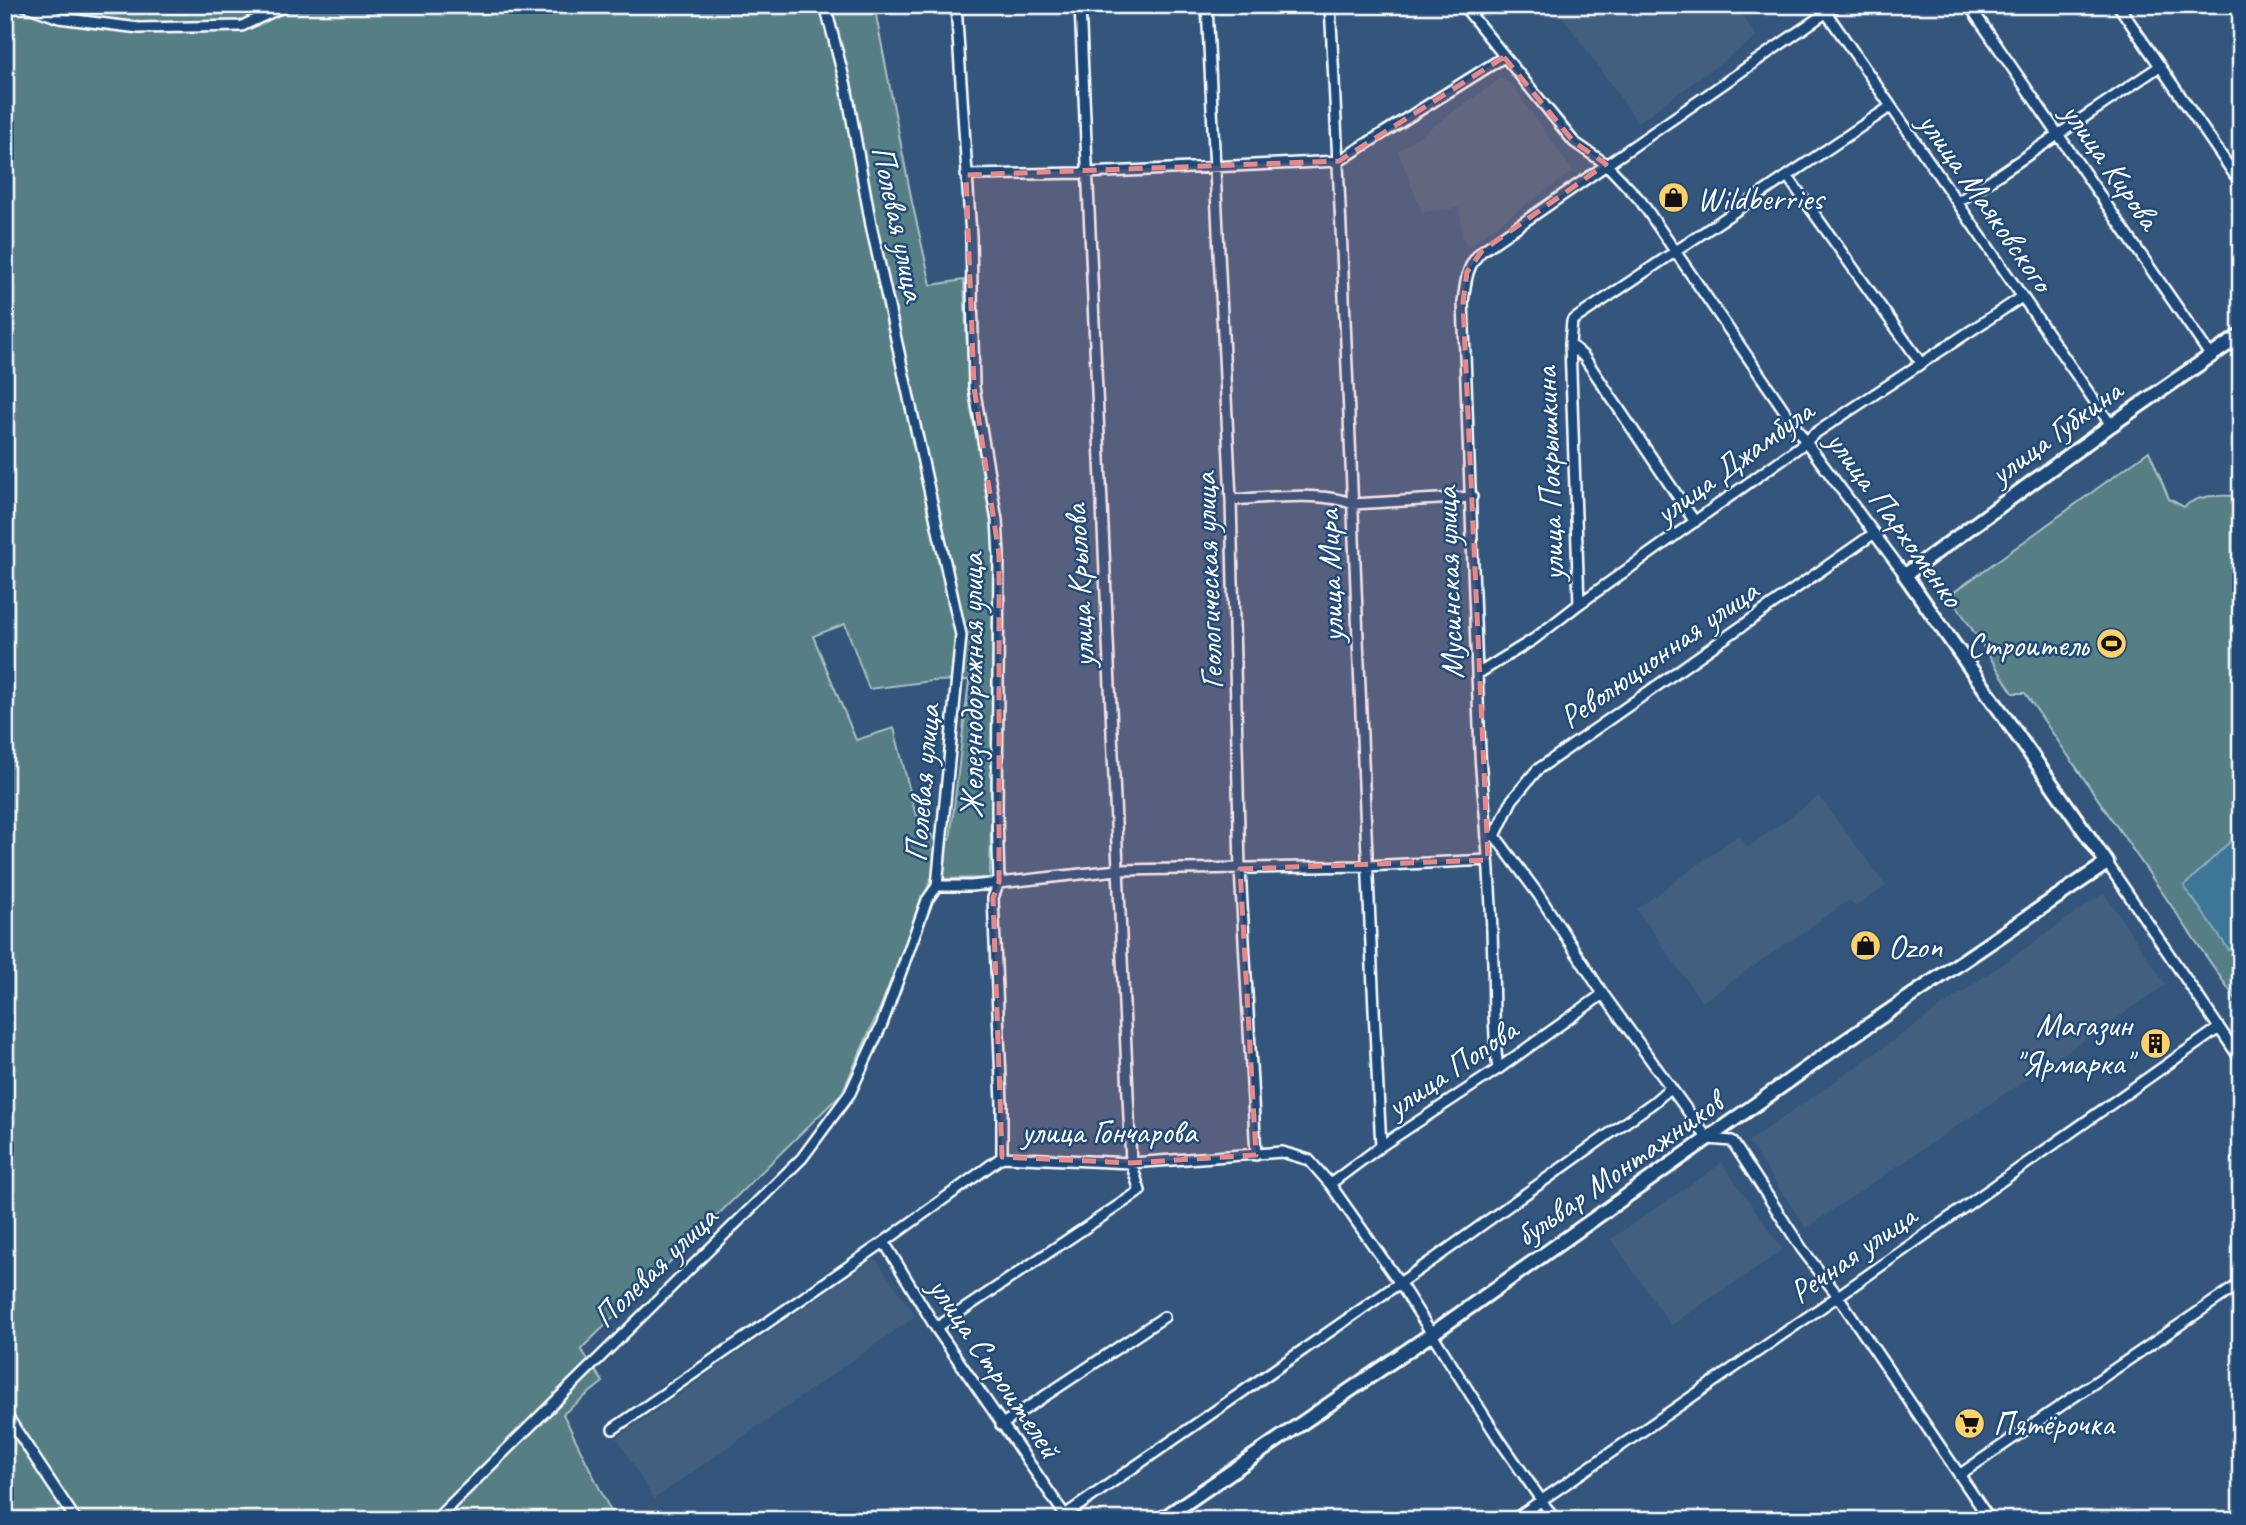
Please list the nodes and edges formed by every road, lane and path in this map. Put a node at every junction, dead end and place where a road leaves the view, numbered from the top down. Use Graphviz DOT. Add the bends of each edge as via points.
graph roads {
  1 [pos="24,5"];
  2 [pos="287,5"];
  3 [pos="825,5"];
  4 [pos="956,5"];
  5 [pos="1080,5"];
  6 [pos="1207,5"];
  7 [pos="1330,5"];
  8 [pos="1463,5"];
  9 [pos="1837,5"];
  10 [pos="1969,5"];
  11 [pos="2118,5"];
  12 [pos="1824,9"];
  13 [pos="1504,57"];
  14 [pos="2160,66"];
  15 [pos="1890,107"];
  16 [pos="2058,133"];
  17 [pos="1339,161"];
  18 [pos="1606,164"];
  19 [pos="1217,168"];
  20 [pos="1086,173"];
  21 [pos="966,175"];
  22 [pos="1788,177"];
  23 [pos="2241,184"];
  24 [pos="1958,202"];
  25 [pos="1675,250"];
  26 [pos="2022,297"];
  27 [pos="2241,335"];
  28 [pos="1570,344"];
  29 [pos="2210,355"];
  30 [pos="1921,363"];
  31 [pos="2112,425"];
  32 [pos="1807,442"];
  33 [pos="1472,497"];
  34 [pos="1231,500"];
  35 [pos="1353,504"];
  36 [pos="1695,522"];
  37 [pos="1873,534"];
  38 [pos="1905,575"];
  39 [pos="1579,604"];
  40 [pos="1479,673"];
  41 [pos="1491,835"];
  42 [pos="1488,860"];
  43 [pos="2107,863"];
  44 [pos="1366,866"];
  45 [pos="1240,869"];
  46 [pos="1117,870"];
  47 [pos="999,883"];
  48 [pos="937,886"];
  49 [pos="1603,994"];
  50 [pos="2219,1028"];
  51 [pos="2241,1060"];
  52 [pos="1498,1069"];
  53 [pos="1670,1088"];
  54 [pos="1708,1139"];
  55 [pos="1381,1146"];
  56 [pos="1256,1155"];
  57 [pos="1002,1157"];
  58 [pos="1131,1163"];
  59 [pos="1329,1184"];
  60 [pos="884,1242"];
  61 [pos="1399,1282"];
  62 [pos="2241,1283"];
  63 [pos="1838,1296"];
  64 [pos="1164,1317"];
  65 [pos="936,1328"];
  66 [pos="1433,1333"];
  67 [pos="5,1413"];
  68 [pos="1001,1425"];
  69 [pos="613,1429"];
  70 [pos="1959,1475"];
  71 [pos="1541,1500"];
  72 [pos="1066,1517"];
  73 [pos="76,1520"];
  74 [pos="435,1520"];
  75 [pos="1161,1520"];
  76 [pos="1513,1520"];
  77 [pos="1555,1520"];
  78 [pos="1990,1520"];
  1 -- 2 [label="street" via="59,18 139,28 242,26"];
  3 -- 48 [label="street, Полевая улица" via="961,635"];
  4 -- 21 [label="street, Железнодорожная улица"];
  5 -- 20 [label="street, улица Крылова"];
  6 -- 19 [label="street, Геологическая улица"];
  7 -- 17 [label="street, улица Мира"];
  8 -- 13 [label="street, улица Пархоменко"];
  9 -- 12 [label="street, Мусинская улица"];
  10 -- 16 [label="street, улица Кирова"];
  11 -- 14 [label="street"];
  12 -- 15 [label="street, улица Маяковского"];
  12 -- 18 [label="street, Мусинская улица"];
  13 -- 17 [label="street"];
  13 -- 18 [label="street, улица Пархоменко" via="1574,142"];
  14 -- 16 [label="street"];
  14 -- 23 [label="street"];
  15 -- 22 [label="street"];
  15 -- 24 [label="street, улица Маяковского"];
  16 -- 24 [label="street"];
  16 -- 29 [label="street, улица Кирова"];
  17 -- 19 [label="street"];
  17 -- 35 [label="street, улица Мира"];
  18 -- 25 [label="street, улица Пархоменко" via="1640,200"];
  18 -- 33 [label="street, Мусинская улица" via="1482,251 1467,272 1463,302"];
  19 -- 20 [label="street"];
  19 -- 34 [label="street, Геологическая улица"];
  20 -- 21 [label="street"];
  20 -- 46 [label="street, улица Крылова"];
  21 -- 47 [label="street, Железнодорожная улица" via="974,387 999,555"];
  22 -- 25 [label="street"];
  22 -- 30 [label="street"];
  24 -- 26 [label="street, улица Маяковского"];
  25 -- 28 [label="street, улица Покрышкина" via="1572,321"];
  25 -- 32 [label="street, улица Пархоменко"];
  26 -- 30 [label="street, улица Джамбула"];
  26 -- 31 [label="street, улица Маяковского"];
  27 -- 29 [label="street, улица Губкина"];
  28 -- 36 [label="street, улица Покрышкина" via="1584,357"];
  28 -- 39 [label="street, улица Покрышкина"];
  29 -- 31 [label="street, улица Губкина"];
  30 -- 32 [label="street, улица Джамбула"];
  31 -- 38 [label="street, улица Губкина"];
  32 -- 36 [label="street, улица Джамбула"];
  32 -- 37 [label="street, улица Пархоменко"];
  33 -- 35 [label="street"];
  33 -- 40 [label="street, Мусинская улица"];
  34 -- 35 [label="street" via="1340,498"];
  34 -- 45 [label="street, Геологическая улица"];
  35 -- 44 [label="street, улица Мира"];
  36 -- 39 [label="street, улица Джамбула"];
  37 -- 38 [label="street, улица Пархоменко"];
  37 -- 41 [label="street, Революционная улица" via="1537,770"];
  38 -- 43 [label="street, улица Пархоменко"];
  39 -- 40 [label="street, улица Джамбула"];
  40 -- 41 [label="street, Мусинская улица" via="1480,754"];
  41 -- 42 [label="street, Мусинская улица"];
  41 -- 49 [label="street" via="1538,894"];
  42 -- 44 [label="street"];
  42 -- 52 [label="street, Мусинская улица"];
  43 -- 50 [label="street, улица Пархоменко"];
  43 -- 54 [label="street, бульвар Монтажников"];
  44 -- 45 [label="street"];
  44 -- 55 [label="street, улица Мира"];
  45 -- 46 [label="street"];
  45 -- 56 [label="street, Геологическая улица"];
  46 -- 47 [label="street"];
  46 -- 58 [label="street, улица Крылова"];
  47 -- 48 [label="street"];
  47 -- 57 [label="street, Железнодорожная улица" via="993,898"];
  48 -- 74 [label="street, Полевая улица" via="927,900 882,1024 850,1093 802,1158"];
  49 -- 52 [label="street, улица Попова"];
  49 -- 53 [label="street"];
  50 -- 51 [label="street, улица Пархоменко"];
  50 -- 63 [label="street, Речная улица"];
  52 -- 55 [label="street, улица Попова"];
  53 -- 54 [label="street"];
  53 -- 61 [label="street"];
  54 -- 63 [label="street" via="1732,1141"];
  54 -- 66 [label="street, бульвар Монтажников"];
  55 -- 59 [label="street, улица Попова"];
  56 -- 58 [label="street, улица Гончарова"];
  56 -- 59 [label="street, улица Гончарова" via="1283,1152 1309,1160"];
  57 -- 58 [label="street, улица Гончарова"];
  57 -- 60 [label="street, улица Гончарова"];
  58 -- 65 [label="street, улица Крылова" via="1140,1191"];
  59 -- 61 [label="street, улица Гончарова"];
  60 -- 65 [label="street, улица Строителей"];
  60 -- 69 [label="street, улица Гончарова"];
  61 -- 66 [label="street, улица Гончарова"];
  61 -- 72 [label="street"];
  62 -- 70 [label="street"];
  63 -- 70 [label="street"];
  63 -- 71 [label="street, Речная улица"];
  64 -- 68 [label="street"];
  65 -- 68 [label="street, улица Строителей"];
  66 -- 71 [label="street, улица Гончарова"];
  66 -- 75 [label="street, бульвар Монтажников"];
  67 -- 73 [label="street"];
  68 -- 72 [label="street, улица Строителей"];
  70 -- 78 [label="street"];
  71 -- 76 [label="street, Речная улица"];
  71 -- 77 [label="street, улица Гончарова"];
}
